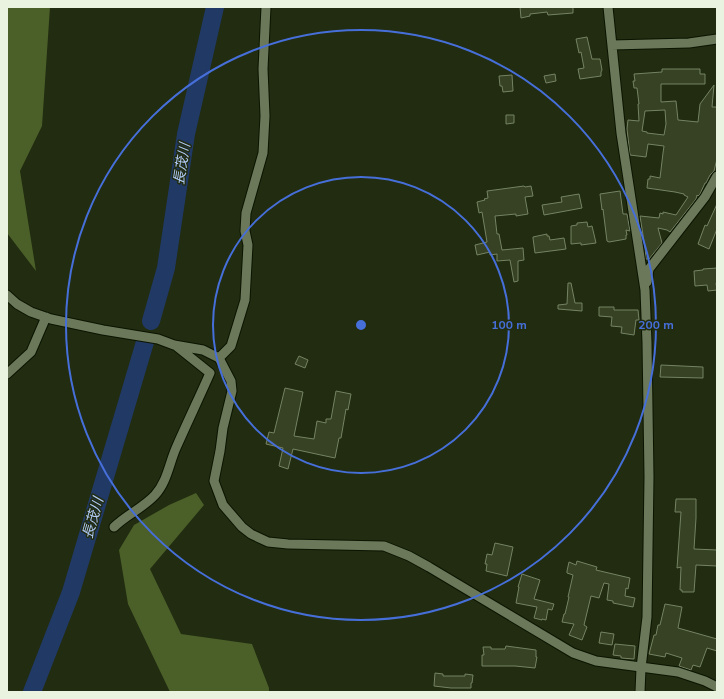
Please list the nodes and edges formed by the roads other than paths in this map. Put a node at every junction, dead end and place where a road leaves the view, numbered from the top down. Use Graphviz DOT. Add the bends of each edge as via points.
graph roads {
  1 [pos="266,7"];
  2 [pos="608,7"];
  3 [pos="717,40"];
  4 [pos="612,45"];
  5 [pos="717,176"];
  6 [pos="645,290"];
  7 [pos="7,295"];
  8 [pos="46,317"];
  9 [pos="174,345"];
  10 [pos="219,358"];
  11 [pos="7,374"];
  12 [pos="114,527"];
  13 [pos="641,668"];
  14 [pos="717,687"];
  15 [pos="640,692"];
  1 -- 10 [label="street" via="263,153 246,213 245,231 248,245 245,300 231,346"];
  2 -- 4 [label="street"];
  3 -- 4 [label="street"];
  4 -- 6 [label="street" via="621,133"];
  5 -- 6 [label="street" via="705,197 649,270"];
  6 -- 13 [label="street" via="649,477 647,617"];
  7 -- 8 [label="street" via="31,312"];
  8 -- 9 [label="street" via="103,330 158,338"];
  8 -- 11 [label="street" via="31,352"];
  9 -- 10 [label="street" via="203,350"];
  9 -- 12 [label="street" via="210,373 166,479 155,495"];
  10 -- 13 [label="street" via="231,381 232,391 222,428 214,481 223,505 251,534 268,542 288,544 384,546 429,567 573,653 596,661"];
  13 -- 14 [label="street" via="678,672"];
  13 -- 15 [label="street"];
}
